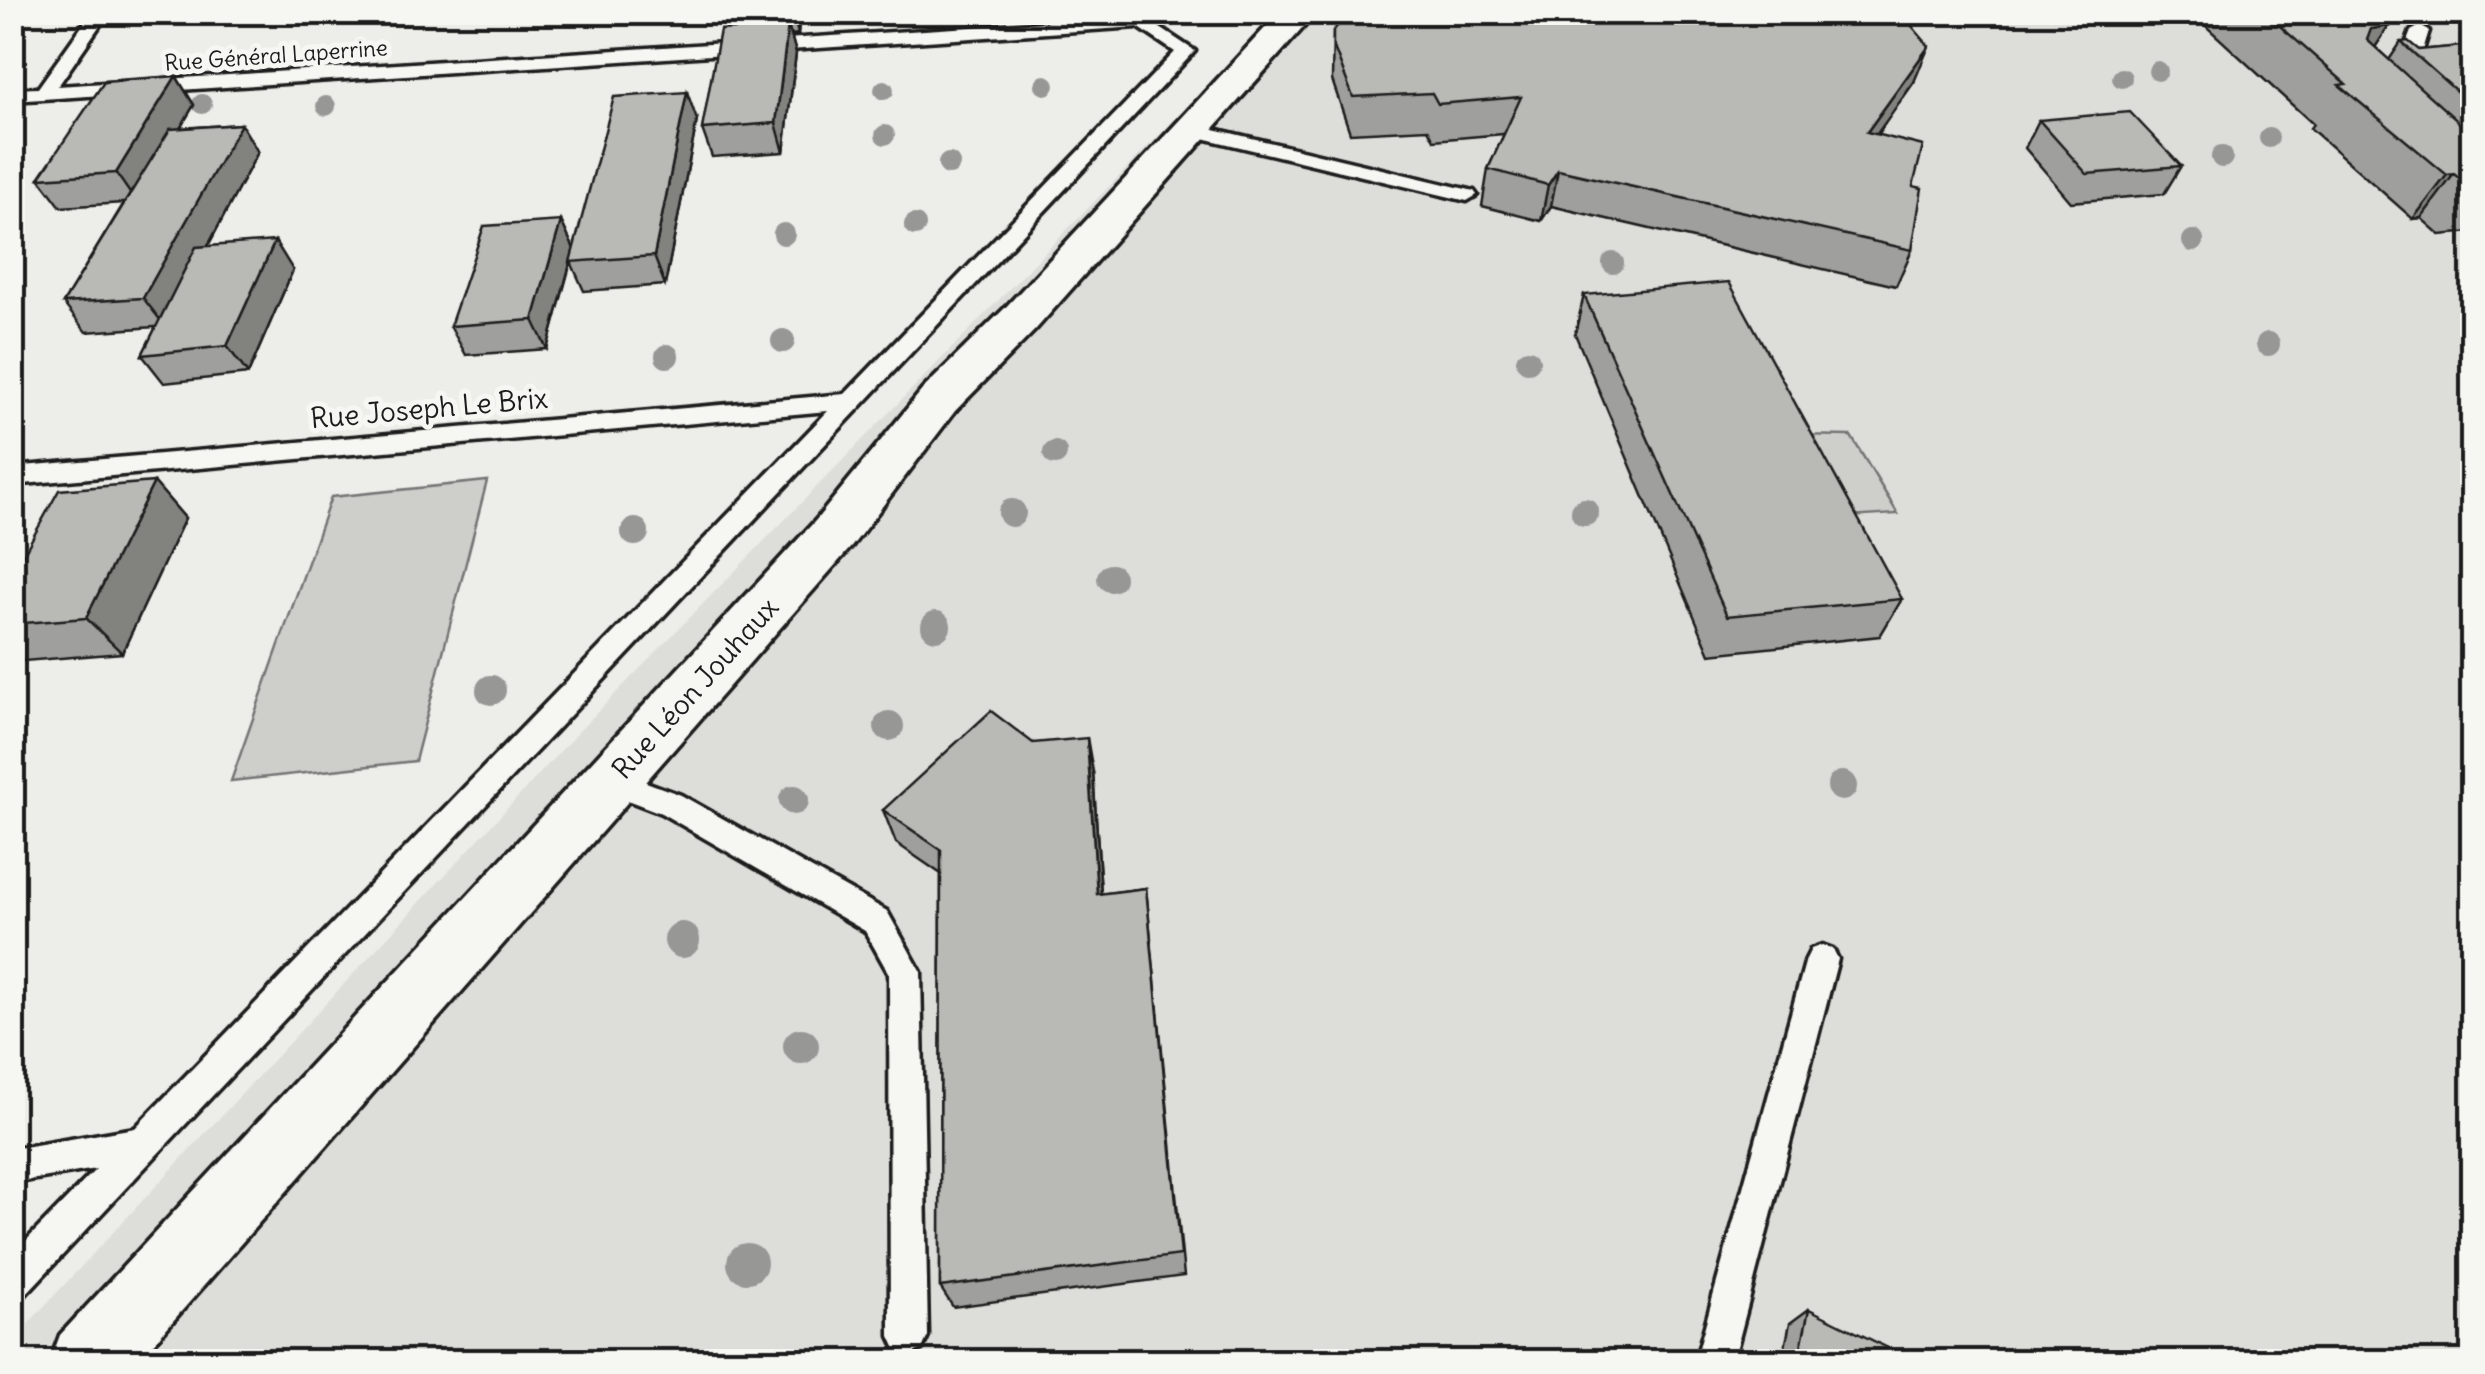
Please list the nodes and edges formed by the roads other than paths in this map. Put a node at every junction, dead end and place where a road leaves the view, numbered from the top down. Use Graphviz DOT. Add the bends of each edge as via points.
graph roads {
  1 [pos="102,12"];
  2 [pos="1300,12"];
  3 [pos="2420,31"];
  4 [pos="2369,76"];
  5 [pos="44,92"];
  6 [pos="12,95"];
  7 [pos="1193,130"];
  8 [pos="1467,195"];
  9 [pos="851,401"];
  10 [pos="12,476"];
  11 [pos="610,781"];
  12 [pos="1822,959"];
  13 [pos="144,1144"];
  14 [pos="12,1166"];
  15 [pos="12,1282"];
  16 [pos="909,1336"];
  17 [pos="87,1362"];
  18 [pos="1714,1362"];
  1 -- 5 [label="lane"];
  2 -- 7 [label="street, Rue Léon Jouhaux"];
  3 -- 4 [label="lane" via="2406,69"];
  5 -- 6 [label="lane, Rue Général Laperrine"];
  5 -- 9 [label="lane, Rue Général Laperrine" via="1142,21 1186,51"];
  7 -- 8 [label="lane"];
  7 -- 11 [label="street, Rue Léon Jouhaux" via="939,400 834,533"];
  9 -- 10 [label="lane, Rue Joseph Le Brix"];
  9 -- 13 [label="lane"];
  11 -- 16 [label="lane" via="671,804 876,921 906,972"];
  11 -- 17 [label="street, Rue Léon Jouhaux"];
  12 -- 18 [label="lane"];
  13 -- 14 [label="lane"];
  13 -- 15 [label="lane"];
}
